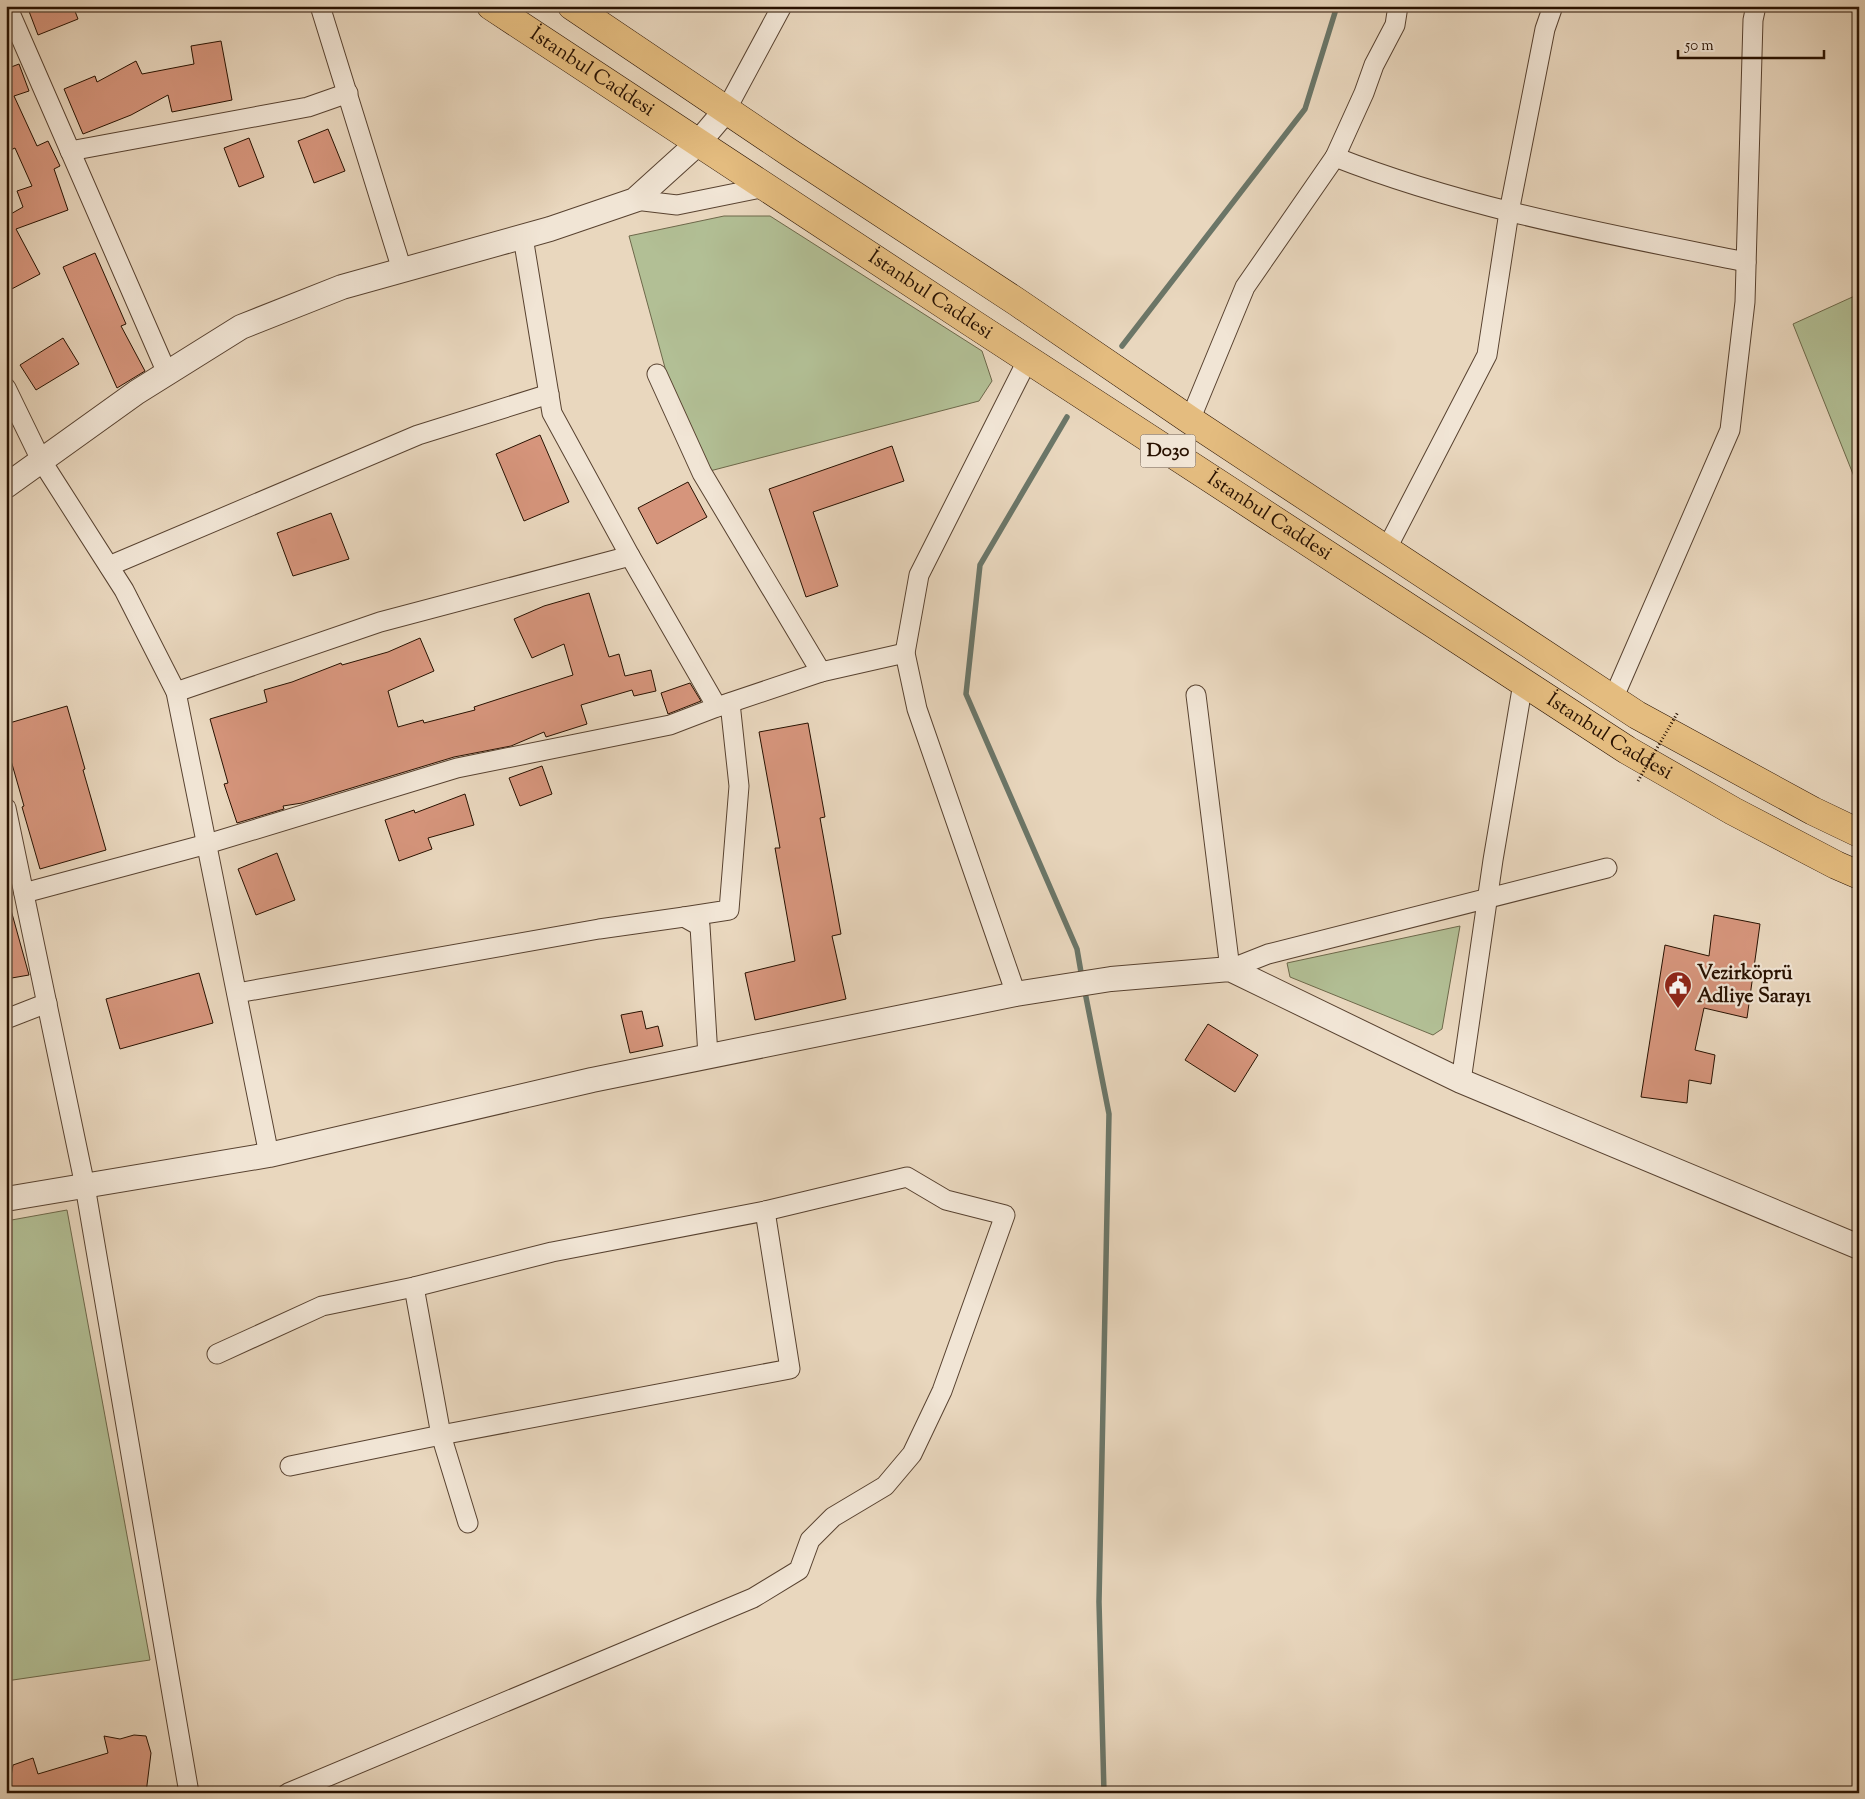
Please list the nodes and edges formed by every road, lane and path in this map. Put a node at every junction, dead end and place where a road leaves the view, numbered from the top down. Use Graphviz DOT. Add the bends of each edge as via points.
graph roads {
  1 [pos="7,6"];
  2 [pos="320,6"];
  3 [pos="491,6"];
  4 [pos="572,6"];
  5 [pos="782,6"];
  6 [pos="1398,6"];
  7 [pos="1553,6"];
  8 [pos="1756,6"];
  9 [pos="348,93"];
  10 [pos="726,110"];
  11 [pos="698,143"];
  12 [pos="70,151"];
  13 [pos="1334,157"];
  14 [pos="766,187"];
  15 [pos="635,200"];
  16 [pos="1508,212"];
  17 [pos="524,237"];
  18 [pos="1746,262"];
  19 [pos="402,270"];
  20 [pos="1028,360"];
  21 [pos="168,373"];
  22 [pos="657,374"];
  23 [pos="6,388"];
  24 [pos="549,394"];
  25 [pos="1190,420"];
  26 [pos="41,460"];
  27 [pos="6,486"];
  28 [pos="1386,550"];
  29 [pos="630,556"];
  30 [pos="109,566"];
  31 [pos="905,654"];
  32 [pos="821,672"];
  33 [pos="1523,683"];
  34 [pos="176,692"];
  35 [pos="1196,695"];
  36 [pos="1612,699"];
  37 [pos="723,705"];
  38 [pos="1678,712"];
  39 [pos="1638,781"];
  40 [pos="6,808"];
  41 [pos="1859,833"];
  42 [pos="207,844"];
  43 [pos="1607,868"];
  44 [pos="1859,875"];
  45 [pos="24,892"];
  46 [pos="1488,898"];
  47 [pos="684,916"];
  48 [pos="1230,969"];
  49 [pos="1027,992"];
  50 [pos="237,993"];
  51 [pos="47,1003"];
  52 [pos="6,1019"];
  53 [pos="708,1056"];
  54 [pos="1461,1081"];
  55 [pos="269,1155"];
  56 [pos="85,1186"];
  57 [pos="6,1199"];
  58 [pos="765,1211"];
  59 [pos="1859,1247"];
  60 [pos="414,1287"];
  61 [pos="217,1354"];
  62 [pos="441,1435"];
  63 [pos="290,1466"];
  64 [pos="468,1523"];
  65 [pos="189,1793"];
  66 [pos="288,1793"];
  1 -- 12 [label="street"];
  2 -- 9 [label="street"];
  3 -- 11 [label="main road, İstanbul Caddesi / D030"];
  4 -- 10 [label="main road, İstanbul Caddesi / D030"];
  5 -- 10 [label="street"];
  6 -- 13 [label="street" via="1394,25"];
  7 -- 16 [label="street" via="1545,29"];
  8 -- 18 [label="street"];
  9 -- 12 [label="street" via="308,107"];
  9 -- 19 [label="street"];
  10 -- 11 [label="street"];
  10 -- 25 [label="main road, İstanbul Caddesi / D030"];
  11 -- 14 [label="main road, İstanbul Caddesi / D030"];
  11 -- 15 [label="street"];
  12 -- 21 [label="street"];
  13 -- 16 [label="street" via="1382,176"];
  13 -- 25 [label="street" via="1245,288"];
  14 -- 15 [label="street" via="677,206"];
  14 -- 20 [label="main road, İstanbul Caddesi / D030"];
  15 -- 17 [label="street"];
  16 -- 18 [label="street"];
  16 -- 28 [label="street" via="1487,355"];
  17 -- 19 [label="street"];
  17 -- 24 [label="street"];
  18 -- 36 [label="street" via="1745,302 1730,430"];
  19 -- 21 [label="street" via="342,287 242,327"];
  20 -- 31 [label="street" via="919,576"];
  20 -- 33 [label="main road, İstanbul Caddesi / D030"];
  21 -- 26 [label="street"];
  22 -- 32 [label="street" via="702,473"];
  23 -- 26 [label="street"];
  24 -- 29 [label="street" via="552,413"];
  24 -- 30 [label="street" via="418,435"];
  25 -- 28 [label="main road, İstanbul Caddesi / D030"];
  26 -- 27 [label="street"];
  26 -- 30 [label="street"];
  28 -- 36 [label="main road, İstanbul Caddesi / D030"];
  29 -- 34 [label="street" via="380,622"];
  29 -- 37 [label="street"];
  30 -- 34 [label="street"];
  31 -- 32 [label="street"];
  31 -- 49 [label="street" via="918,709"];
  32 -- 37 [label="street"];
  33 -- 44 [label="main road, İstanbul Caddesi / D030" via="1626,750 1733,811"];
  33 -- 46 [label="street"];
  34 -- 42 [label="street"];
  35 -- 48 [label="street"];
  36 -- 41 [label="main road, İstanbul Caddesi / D030" via="1813,811"];
  37 -- 42 [label="street" via="670,725 457,768"];
  37 -- 47 [label="street" via="740,786 729,910"];
  38 -- 39 [label="path, bridge"];
  40 -- 45 [label="street"];
  42 -- 45 [label="street"];
  42 -- 50 [label="street"];
  43 -- 46 [label="street"];
  45 -- 51 [label="street"];
  46 -- 48 [label="street" via="1268,954"];
  46 -- 54 [label="street"];
  47 -- 50 [label="street"];
  47 -- 53 [label="street" via="700,926"];
  48 -- 49 [label="street" via="1111,978"];
  48 -- 54 [label="street"];
  49 -- 53 [label="street"];
  50 -- 55 [label="street"];
  51 -- 52 [label="street"];
  51 -- 56 [label="street"];
  53 -- 55 [label="street"];
  54 -- 59 [label="street"];
  55 -- 56 [label="street"];
  56 -- 57 [label="street"];
  56 -- 65 [label="street"];
  58 -- 60 [label="street" via="552,1252"];
  58 -- 62 [label="street" via="790,1369"];
  58 -- 66 [label="street" via="907,1176 946,1200 1005,1215 942,1391 912,1454 885,1486 833,1517 810,1540 799,1570 753,1598"];
  60 -- 61 [label="street" via="322,1306"];
  60 -- 62 [label="street"];
  62 -- 63 [label="street"];
  62 -- 64 [label="street"];
}
